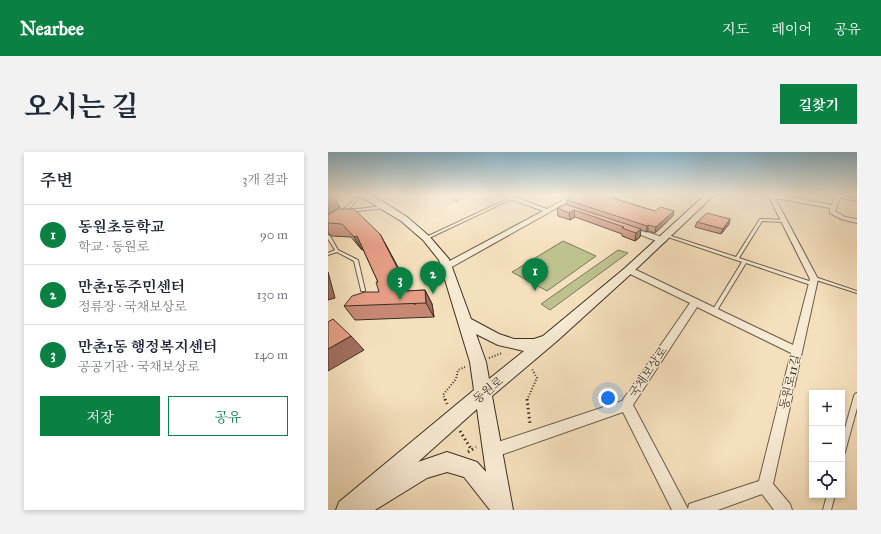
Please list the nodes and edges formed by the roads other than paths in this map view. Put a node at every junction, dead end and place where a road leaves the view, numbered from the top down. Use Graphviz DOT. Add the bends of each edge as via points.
graph roads {
  1 [pos="343,212"];
  2 [pos="349,212"];
  3 [pos="392,212"];
  4 [pos="484,212"];
  5 [pos="547,212"];
  6 [pos="692,212"];
  7 [pos="778,212"];
  8 [pos="832,212"];
  9 [pos="340,214"];
  10 [pos="334,217"];
  11 [pos="784,221"];
  12 [pos="857,221"];
  13 [pos="619,225"];
  14 [pos="328,236"];
  15 [pos="426,238"];
  16 [pos="664,238"];
  17 [pos="337,251"];
  18 [pos="328,254"];
  19 [pos="737,259"];
  20 [pos="745,261"];
  21 [pos="447,266"];
  22 [pos="629,270"];
  23 [pos="814,281"];
  24 [pos="363,290"];
  25 [pos="857,292"];
  26 [pos="696,302"];
  27 [pos="714,311"];
  28 [pos="465,322"];
  29 [pos="552,337"];
  30 [pos="797,351"];
  31 [pos="483,393"];
  32 [pos="857,396"];
  33 [pos="626,405"];
  34 [pos="845,441"];
  35 [pos="492,451"];
  36 [pos="765,486"];
  37 [pos="830,498"];
  38 [pos="501,508"];
  39 [pos="346,510"];
  40 [pos="355,510"];
  41 [pos="680,510"];
  42 [pos="695,510"];
  43 [pos="784,510"];
  44 [pos="826,510"];
  1 -- 9 [label="lane"];
  2 -- 9 [label="lane"];
  3 -- 15 [label="main road"];
  4 -- 15 [label="lane"];
  5 -- 21 [label="street"];
  6 -- 16 [label="main road, 동원로"];
  7 -- 11 [label="street"];
  8 -- 12 [label="street" via="843,218"];
  9 -- 10 [label="lane"];
  11 -- 19 [label="lane" via="761,220"];
  11 -- 23 [label="street"];
  13 -- 16 [label="street"];
  14 -- 17 [label="lane"];
  15 -- 21 [label="main road"];
  16 -- 19 [label="lane"];
  16 -- 22 [label="main road, 동원로"];
  17 -- 18 [label="lane"];
  17 -- 24 [label="lane" via="356,260"];
  19 -- 20 [label="lane"];
  20 -- 23 [label="lane"];
  20 -- 27 [label="lane"];
  21 -- 28 [label="main road"];
  22 -- 26 [label="street"];
  22 -- 29 [label="main road, 동원로"];
  23 -- 25 [label="lane"];
  23 -- 30 [label="street, 동원로11길"];
  26 -- 27 [label="street"];
  26 -- 33 [label="street, 국채보상로"];
  27 -- 30 [label="street"];
  28 -- 29 [label="main road" via="512,345 525,346"];
  28 -- 31 [label="main road" via="478,362"];
  29 -- 31 [label="main road, 동원로"];
  30 -- 36 [label="street, 동원로11길"];
  31 -- 35 [label="main road"];
  31 -- 39 [label="main road, 동원로"];
  32 -- 34 [label="lane"];
  33 -- 35 [label="street, 국채보상로"];
  33 -- 41 [label="street"];
  35 -- 38 [label="main road"];
  36 -- 42 [label="street"];
  36 -- 43 [label="street"];
  37 -- 44 [label="lane"];
  38 -- 40 [label="main road" via="470,469 447,462 422,470"];
}
